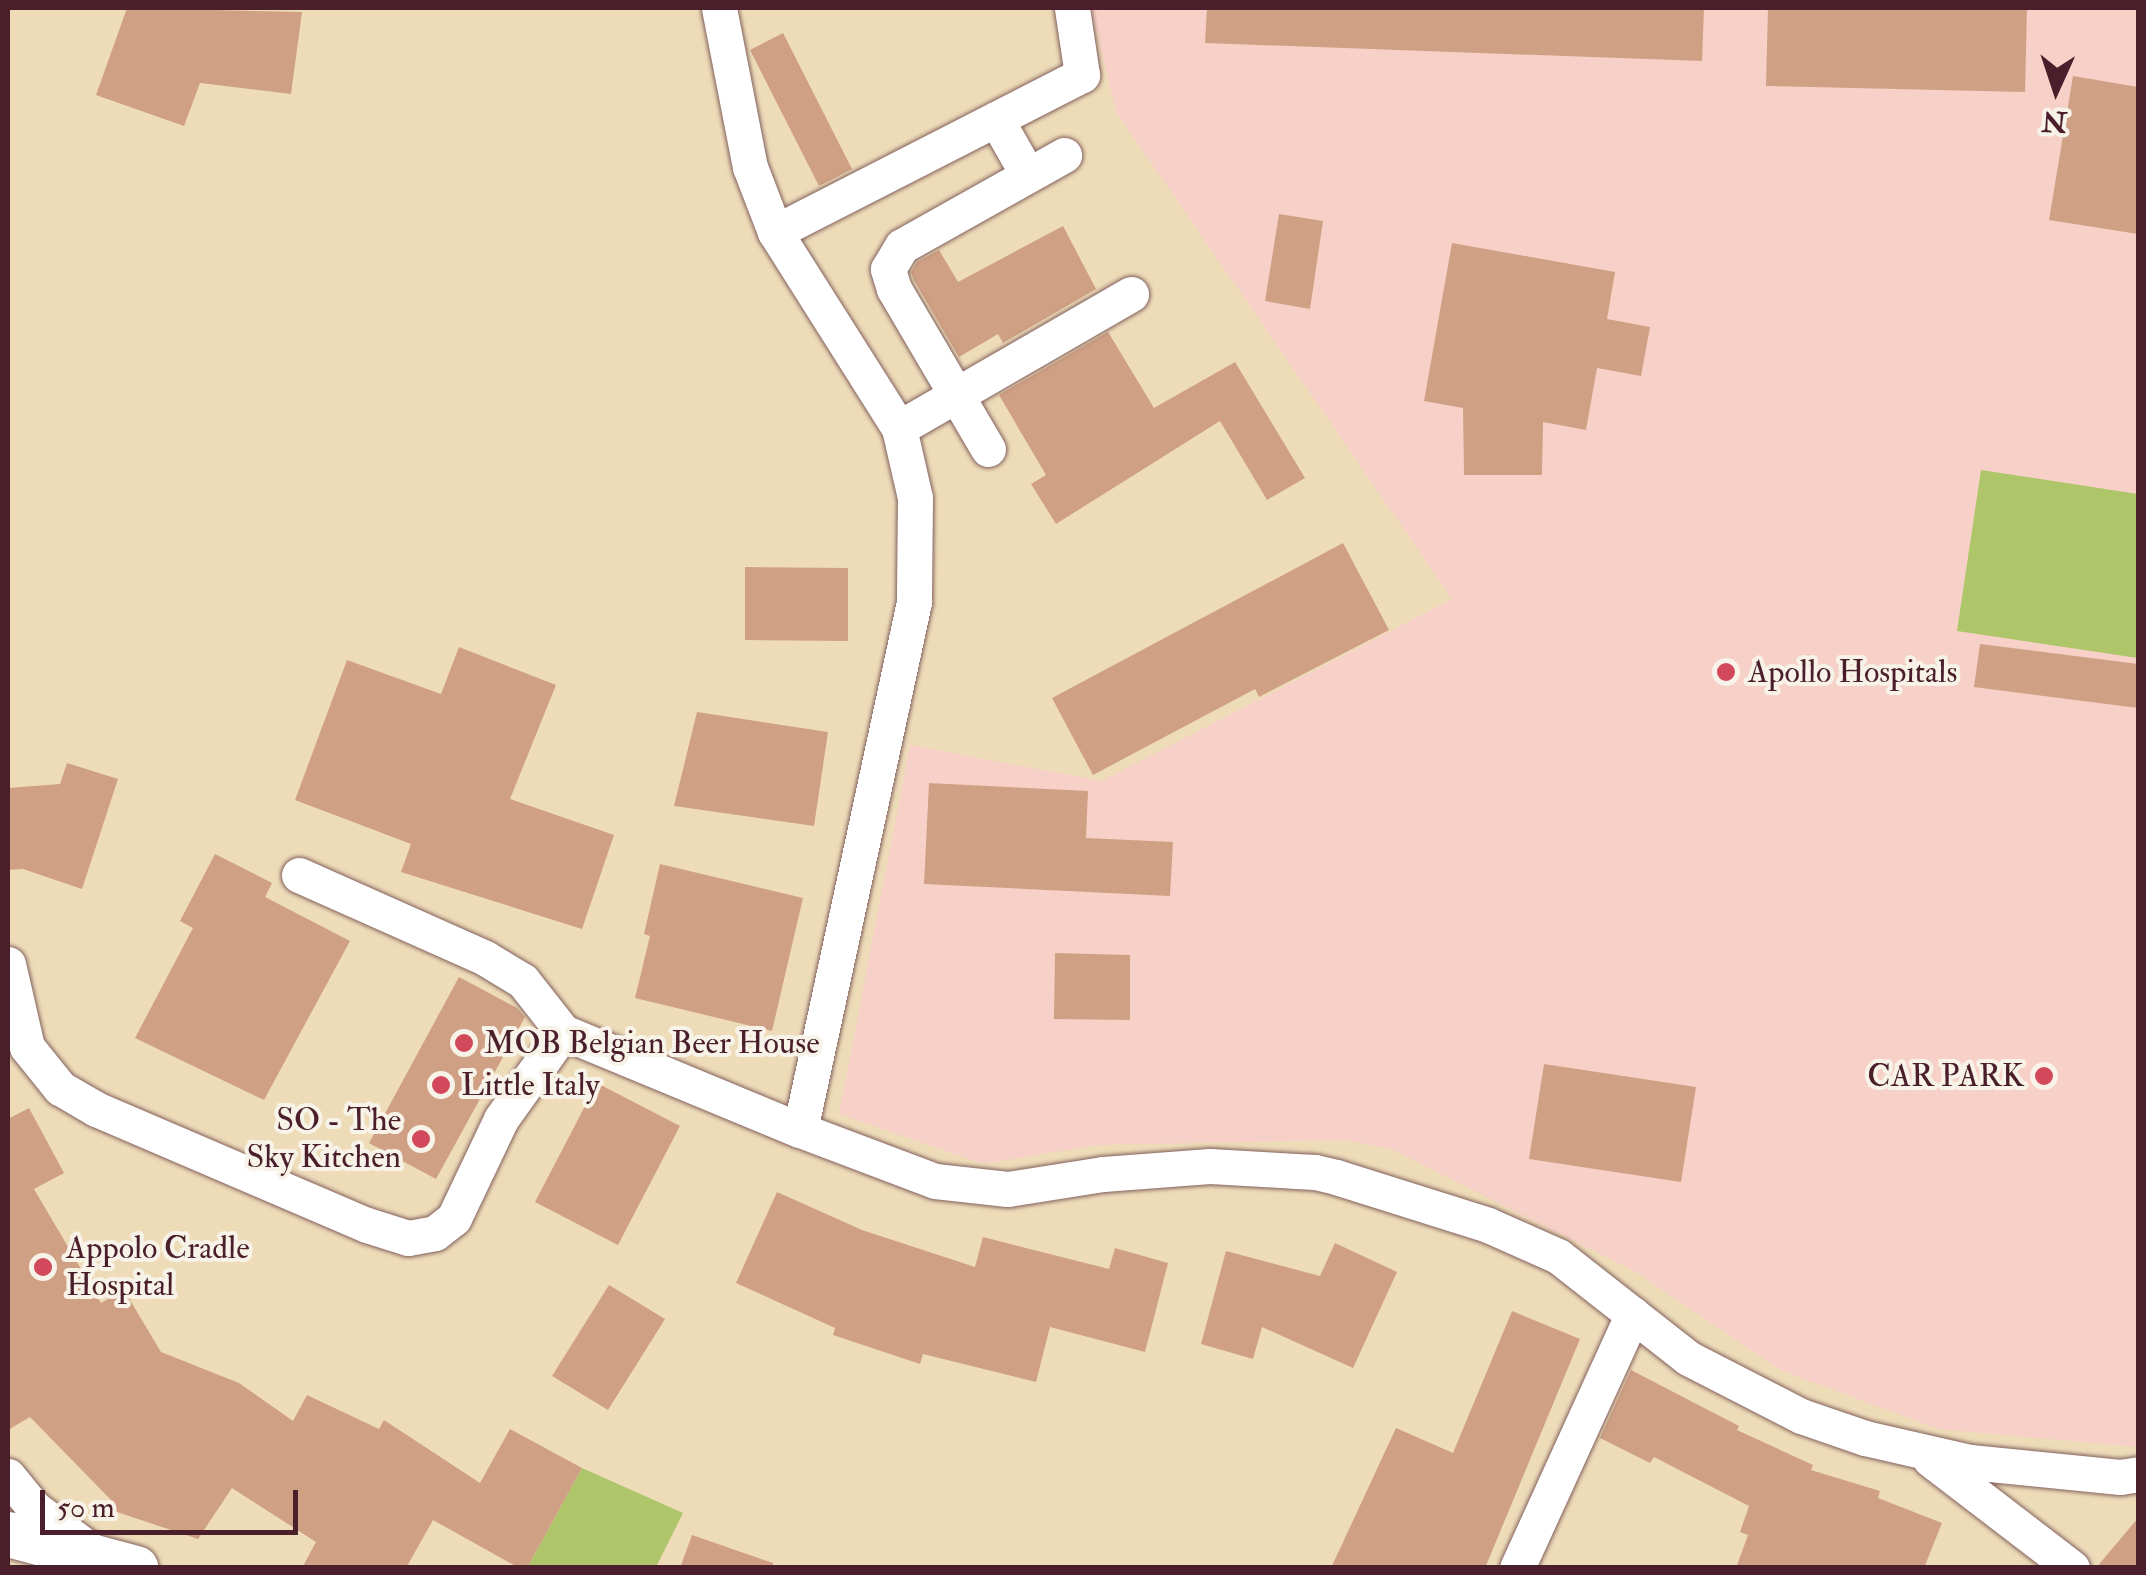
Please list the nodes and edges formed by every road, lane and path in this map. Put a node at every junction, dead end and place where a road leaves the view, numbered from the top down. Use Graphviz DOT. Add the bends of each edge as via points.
graph roads {
  1 [pos="719,8"];
  2 [pos="1072,8"];
  3 [pos="996,119"];
  4 [pos="1064,155"];
  5 [pos="1028,175"];
  6 [pos="775,232"];
  7 [pos="1131,294"];
  8 [pos="956,396"];
  9 [pos="899,428"];
  10 [pos="988,448"];
  11 [pos="299,875"];
  12 [pos="8,964"];
  13 [pos="563,1032"];
  14 [pos="800,1130"];
  15 [pos="1633,1314"];
  16 [pos="1916,1448"];
  17 [pos="2138,1474"];
  18 [pos="8,1476"];
  19 [pos="8,1534"];
  20 [pos="2056,1562"];
  21 [pos="119,1563"];
  22 [pos="1517,1568"];
  1 -- 6 [label="street" via="750,167"];
  2 -- 3 [label="street" via="1082,74"];
  3 -- 5 [label="street"];
  3 -- 6 [label="street"];
  4 -- 5 [label="street"];
  5 -- 8 [label="street" via="902,246 888,269"];
  6 -- 9 [label="street"];
  7 -- 8 [label="street"];
  8 -- 9 [label="street"];
  8 -- 10 [label="street"];
  9 -- 14 [label="street" via="915,498 914,602"];
  11 -- 13 [label="street" via="486,958 523,981"];
  12 -- 13 [label="street" via="27,1047 60,1088 114,1117 408,1238 435,1234 454,1218 501,1118"];
  13 -- 14 [label="street"];
  14 -- 15 [label="street" via="935,1181 1008,1189 1210,1166 1315,1172 1488,1224 1558,1256"];
  15 -- 16 [label="street" via="1688,1358 1741,1388 1801,1416"];
  15 -- 22 [label="street"];
  16 -- 17 [label="street" via="1970,1462"];
  16 -- 20 [label="street"];
  18 -- 21 [label="street" via="34,1508"];
  19 -- 21 [label="main road"];
}
